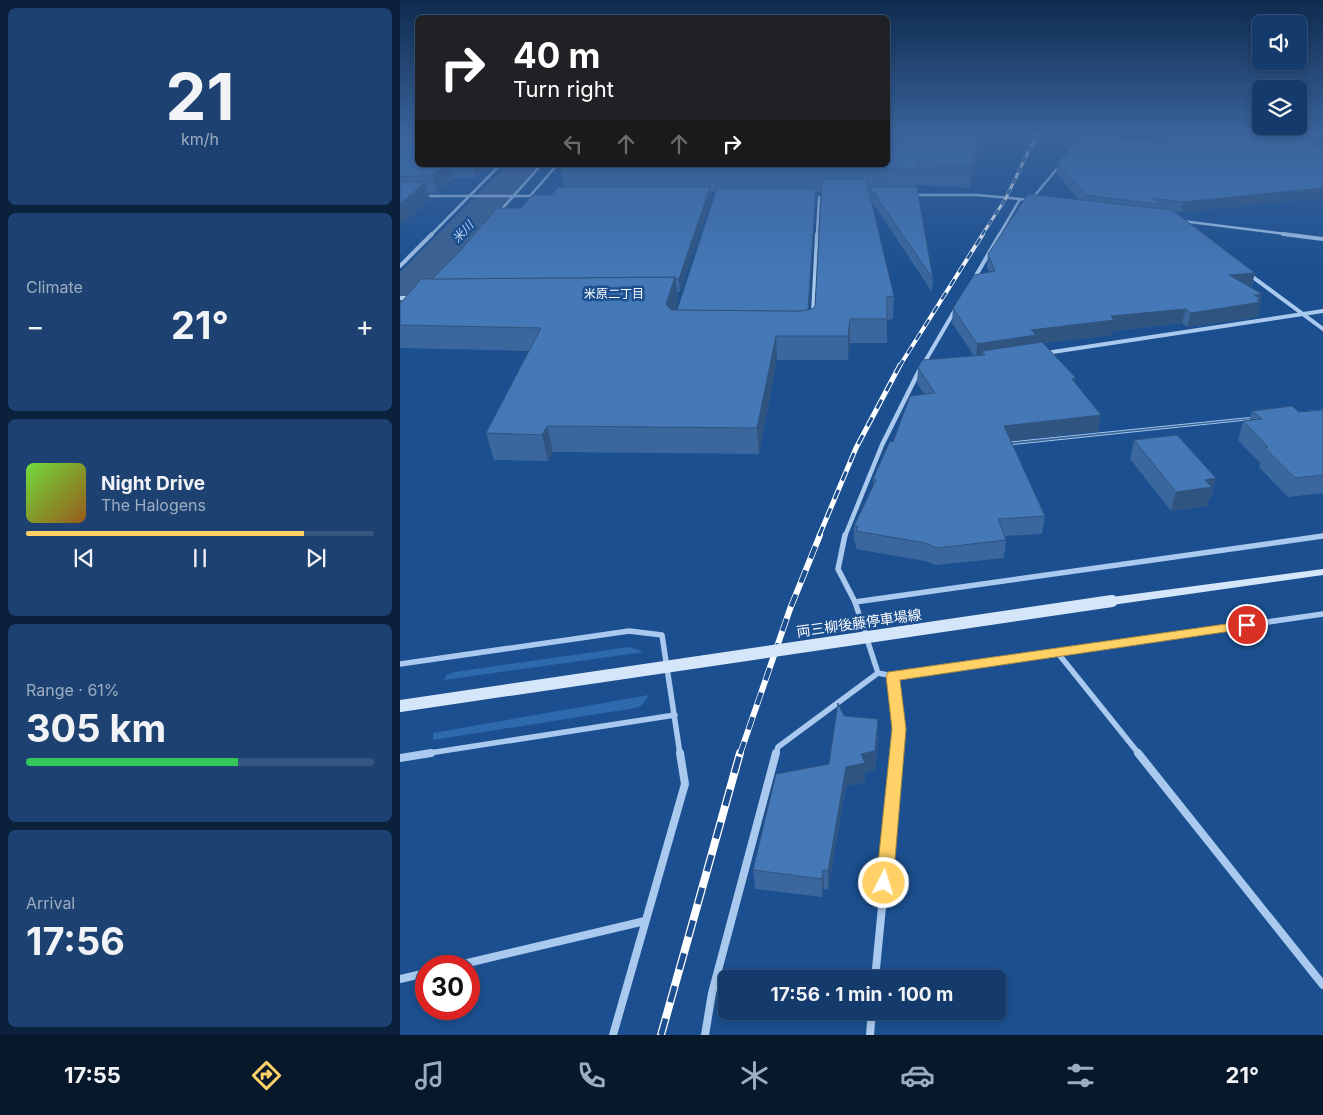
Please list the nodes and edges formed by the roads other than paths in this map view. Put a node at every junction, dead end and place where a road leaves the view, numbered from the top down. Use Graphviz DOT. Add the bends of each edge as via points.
graph roads {
  1 [pos="484,180"];
  2 [pos="526,180"];
  3 [pos="544,180"];
  4 [pos="1046,180"];
  5 [pos="419,196"];
  6 [pos="468,196"];
  7 [pos="511,196"];
  8 [pos="530,196"];
  9 [pos="540,196"];
  10 [pos="905,196"];
  11 [pos="810,197"];
  12 [pos="1020,199"];
  13 [pos="1030,200"];
  14 [pos="1040,202"];
  15 [pos="494,218"];
  16 [pos="1186,229"];
  17 [pos="1323,239"];
  18 [pos="400,266"];
  19 [pos="1248,274"];
  20 [pos="970,285"];
  21 [pos="400,298"];
  22 [pos="416,298"];
  23 [pos="960,302"];
  24 [pos="1323,311"];
  25 [pos="1303,314"];
  26 [pos="813,316"];
  27 [pos="1323,329"];
  28 [pos="1043,353"];
  29 [pos="928,370"];
  30 [pos="919,371"];
  31 [pos="1323,536"];
  32 [pos="1323,572"];
  33 [pos="855,602"];
  34 [pos="1323,614"];
  35 [pos="1057,652"];
  36 [pos="400,664"];
  37 [pos="878,673"];
  38 [pos="893,676"];
  39 [pos="400,706"];
  40 [pos="675,715"];
  41 [pos="400,758"];
  42 [pos="645,921"];
  43 [pos="480,960"];
  44 [pos="876,970"];
  45 [pos="415,976"];
  46 [pos="400,979"];
  47 [pos="1323,985"];
  48 [pos="871,1020"];
  49 [pos="613,1035"];
  50 [pos="705,1035"];
  51 [pos="870,1035"];
  1 -- 6 [label="street"];
  2 -- 7 [label="street"];
  3 -- 8 [label="street"];
  4 -- 13 [label="street"];
  5 -- 6 [label="street"];
  6 -- 7 [label="street"];
  6 -- 18 [label="street"];
  7 -- 8 [label="street"];
  7 -- 15 [label="street"];
  8 -- 9 [label="street"];
  10 -- 12 [label="street" via="977,195"];
  11 -- 26 [label="street" via="819,197"];
  12 -- 13 [label="street"];
  12 -- 20 [label="street"];
  13 -- 14 [label="street"];
  16 -- 17 [label="street" via="1175,220"];
  19 -- 25 [label="street"];
  21 -- 22 [label="street"];
  23 -- 30 [label="street"];
  24 -- 25 [label="street"];
  25 -- 27 [label="street"];
  25 -- 28 [label="street"];
  29 -- 30 [label="street"];
  30 -- 33 [label="street" via="882,445 846,529 838,569"];
  31 -- 33 [label="street"];
  32 -- 39 [label="main road, 両三柳後藤停車場線, bridge"];
  33 -- 37 [label="street"];
  34 -- 35 [label="street"];
  35 -- 38 [label="street"];
  35 -- 47 [label="street"];
  36 -- 40 [label="street" via="629,631 662,635"];
  37 -- 38 [label="street"];
  37 -- 50 [label="street" via="778,747 712,993"];
  38 -- 44 [label="street" via="899,729"];
  40 -- 41 [label="street"];
  40 -- 42 [label="street" via="685,784"];
  42 -- 43 [label="street"];
  42 -- 49 [label="street"];
  45 -- 46 [label="street"];
  48 -- 51 [label="street"];
}
